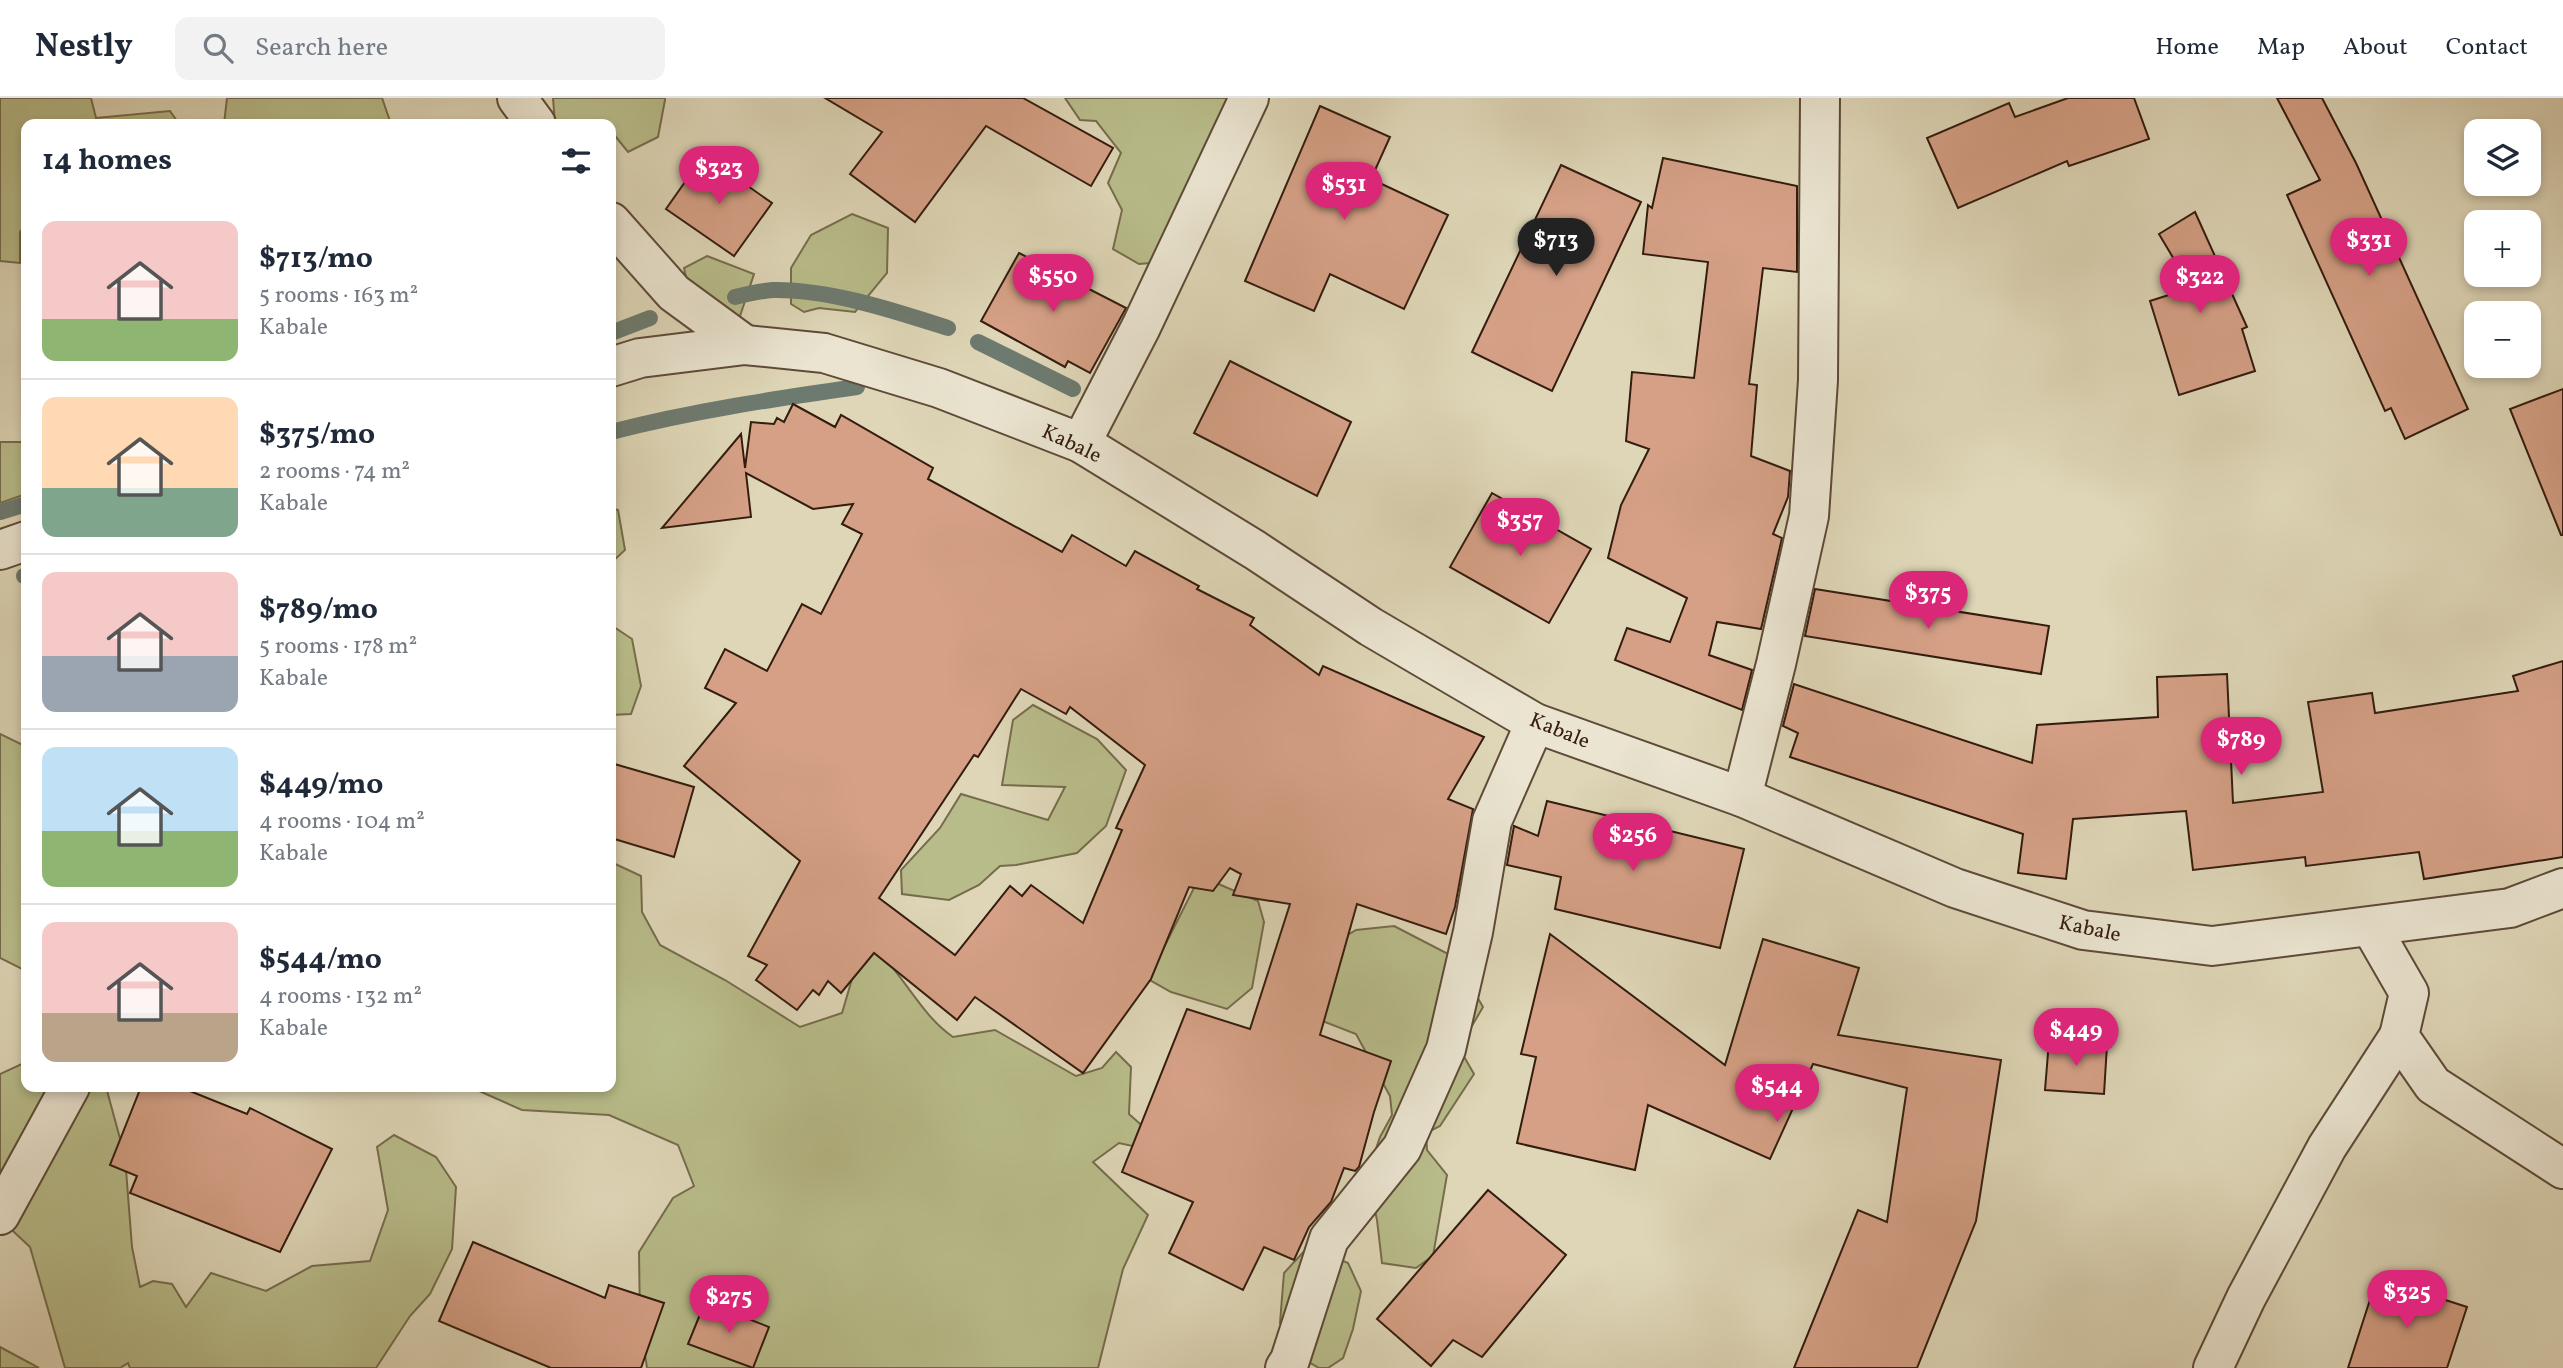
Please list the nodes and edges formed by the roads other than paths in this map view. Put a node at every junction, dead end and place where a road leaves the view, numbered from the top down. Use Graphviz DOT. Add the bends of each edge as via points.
graph roads {
  1 [pos="517,98"];
  2 [pos="1249,98"];
  3 [pos="1820,98"];
  4 [pos="532,119"];
  5 [pos="616,228"];
  6 [pos="745,345"];
  7 [pos="616,365"];
  8 [pos="1081,443"];
  9 [pos="21,543"];
  10 [pos="0,550"];
  11 [pos="1535,723"];
  12 [pos="1742,797"];
  13 [pos="2563,888"];
  14 [pos="2371,927"];
  15 [pos="2399,1036"];
  16 [pos="68,1092"];
  17 [pos="2563,1169"];
  18 [pos="0,1215"];
  19 [pos="1284,1368"];
  20 [pos="2213,1368"];
  1 -- 4 [label="street"];
  2 -- 8 [label="street"];
  3 -- 12 [label="street" via="1818,380 1809,516"];
  5 -- 6 [label="street" via="674,293"];
  6 -- 7 [label="street, Kabale" via="640,358"];
  6 -- 8 [label="street, Kabale" via="824,352 939,387"];
  8 -- 11 [label="street, Kabale" via="1371,627"];
  9 -- 10 [label="street"];
  11 -- 12 [label="street, Kabale"];
  11 -- 19 [label="street" via="1493,821 1446,1049 1402,1148 1329,1239"];
  12 -- 14 [label="street, Kabale" via="1955,888 2083,930 2212,946"];
  13 -- 14 [label="street, Kabale" via="2510,908"];
  14 -- 15 [label="street" via="2409,993"];
  15 -- 17 [label="street" via="2433,1085"];
  15 -- 20 [label="street" via="2327,1147"];
  16 -- 18 [label="street"];
}
